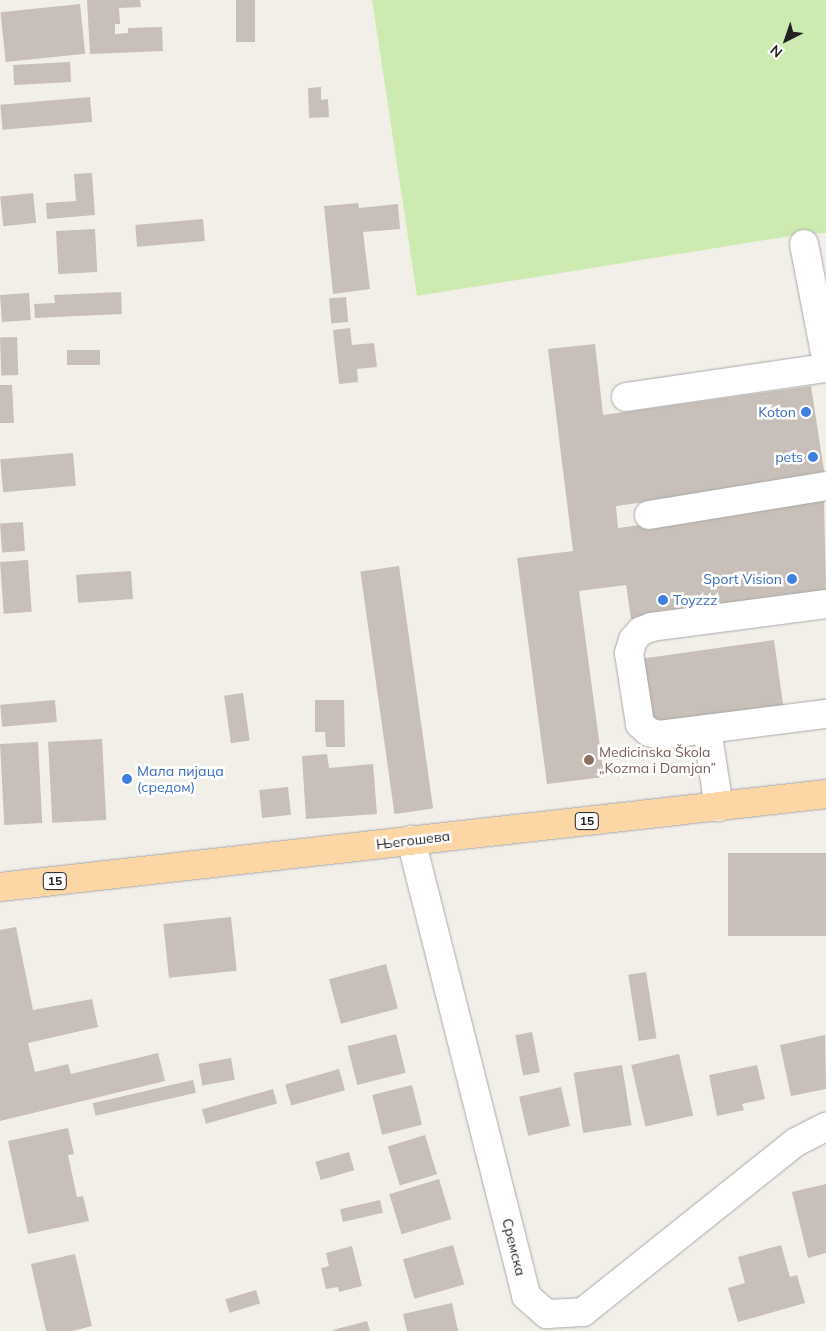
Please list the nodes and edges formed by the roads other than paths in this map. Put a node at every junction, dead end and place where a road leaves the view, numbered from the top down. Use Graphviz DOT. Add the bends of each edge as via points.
graph roads {
  1 [pos="804,244"];
  2 [pos="826,358"];
  3 [pos="826,368"];
  4 [pos="626,397"];
  5 [pos="826,486"];
  6 [pos="649,515"];
  7 [pos="826,604"];
  8 [pos="826,714"];
  9 [pos="707,730"];
  10 [pos="826,794"];
  11 [pos="719,807"];
  12 [pos="411,840"];
  13 [pos="0,887"];
  14 [pos="826,1127"];
  1 -- 2 [label="street"];
  3 -- 4 [label="street"];
  5 -- 6 [label="street"];
  7 -- 9 [label="street" via="641,631 633,640 629,653 640,724 659,735"];
  8 -- 9 [label="street"];
  9 -- 11 [label="street"];
  10 -- 11 [label="main road, Његошева / 15"];
  11 -- 12 [label="main road, Његошева / 15"];
  12 -- 13 [label="main road, Његошева / 15"];
  12 -- 14 [label="street, Сремска" via="526,1296 548,1314 583,1312 796,1142"];
}
